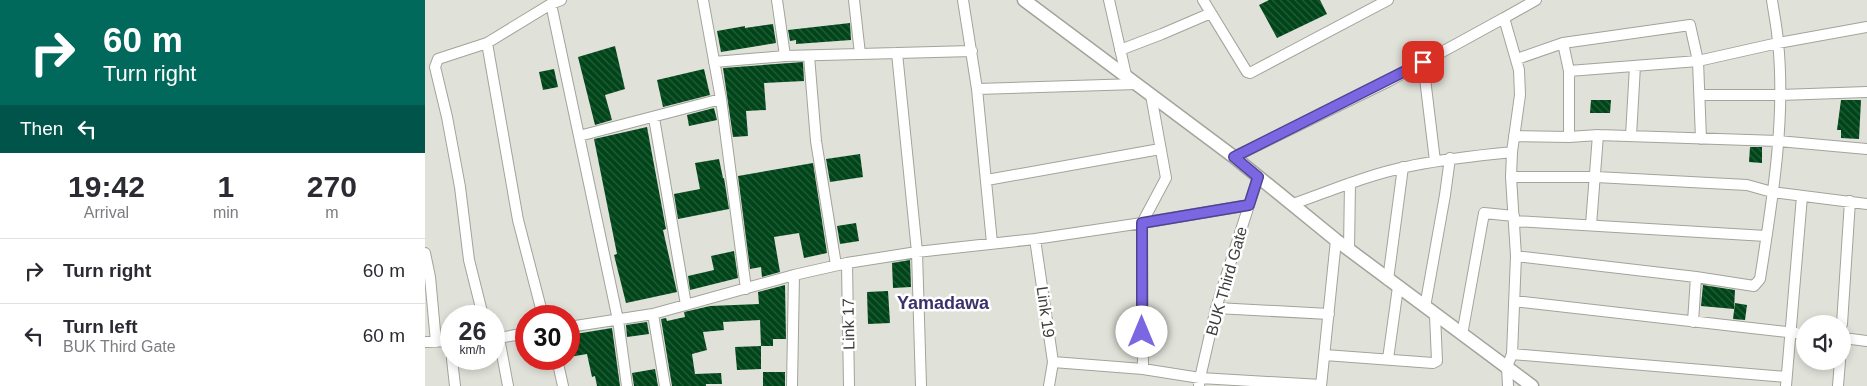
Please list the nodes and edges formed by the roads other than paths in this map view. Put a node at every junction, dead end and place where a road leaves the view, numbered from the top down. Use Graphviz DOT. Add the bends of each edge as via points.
graph roads {
  1 [pos="703,0"];
  2 [pos="777,0"];
  3 [pos="854,0"];
  4 [pos="963,0"];
  5 [pos="1024,0"];
  6 [pos="1109,0"];
  7 [pos="1204,0"];
  8 [pos="1388,0"];
  9 [pos="1536,0"];
  10 [pos="1772,0"];
  11 [pos="556,2"];
  12 [pos="1036,5"];
  13 [pos="1211,13"];
  14 [pos="1504,18"];
  15 [pos="1867,27"];
  16 [pos="1778,42"];
  17 [pos="487,43"];
  18 [pos="1563,43"];
  19 [pos="1120,50"];
  20 [pos="972,51"];
  21 [pos="897,53"];
  22 [pos="860,54"];
  23 [pos="785,56"];
  24 [pos="809,56"];
  25 [pos="1517,59"];
  26 [pos="1698,61"];
  27 [pos="714,62"];
  28 [pos="1423,62"];
  29 [pos="1635,66"];
  30 [pos="1569,71"];
  31 [pos="1126,76"];
  32 [pos="1137,84"];
  33 [pos="977,89"];
  34 [pos="1867,92"];
  35 [pos="1700,94"];
  36 [pos="1151,95"];
  37 [pos="1779,95"];
  38 [pos="721,99"];
  39 [pos="654,118"];
  40 [pos="1598,135"];
  41 [pos="579,136"];
  42 [pos="1514,136"];
  43 [pos="1631,136"];
  44 [pos="1569,137"];
  45 [pos="1701,139"];
  46 [pos="1778,141"];
  47 [pos="1160,149"];
  48 [pos="1867,149"];
  49 [pos="1512,152"];
  50 [pos="1234,157"];
  51 [pos="1450,158"];
  52 [pos="1435,161"];
  53 [pos="1403,167"];
  54 [pos="1258,177"];
  55 [pos="1511,177"];
  56 [pos="1596,178"];
  57 [pos="987,180"];
  58 [pos="1350,183"];
  59 [pos="1772,192"];
  60 [pos="1802,196"];
  61 [pos="1850,202"];
  62 [pos="1293,204"];
  63 [pos="1867,204"];
  64 [pos="1249,205"];
  65 [pos="1514,219"];
  66 [pos="1142,223"];
  67 [pos="1591,225"];
  68 [pos="1767,236"];
  69 [pos="1035,239"];
  70 [pos="1336,240"];
  71 [pos="992,244"];
  72 [pos="1349,249"];
  73 [pos="917,252"];
  74 [pos="425,253"];
  75 [pos="1516,256"];
  76 [pos="847,262"];
  77 [pos="836,265"];
  78 [pos="793,275"];
  79 [pos="1696,277"];
  80 [pos="1393,284"];
  81 [pos="746,289"];
  82 [pos="1514,301"];
  83 [pos="480,305"];
  84 [pos="540,305"];
  85 [pos="686,305"];
  86 [pos="1425,307"];
  87 [pos="1216,308"];
  88 [pos="653,314"];
  89 [pos="1329,314"];
  90 [pos="1435,315"];
  91 [pos="1843,315"];
  92 [pos="618,320"];
  93 [pos="1693,322"];
  94 [pos="580,325"];
  95 [pos="1789,333"];
  96 [pos="1796,333"];
  97 [pos="1462,335"];
  98 [pos="1851,339"];
  99 [pos="1867,341"];
  100 [pos="430,342"];
  101 [pos="1325,354"];
  102 [pos="1512,354"];
  103 [pos="1388,359"];
  104 [pos="1053,362"];
  105 [pos="1507,367"];
  106 [pos="1143,369"];
  107 [pos="453,370"];
  108 [pos="504,370"];
  109 [pos="559,370"];
  110 [pos="1839,370"];
  111 [pos="1786,381"];
  112 [pos="1200,382"];
  113 [pos="1321,385"];
  114 [pos="455,386"];
  115 [pos="508,386"];
  116 [pos="563,386"];
  117 [pos="627,386"];
  118 [pos="665,386"];
  119 [pos="792,386"];
  120 [pos="849,386"];
  121 [pos="921,386"];
  122 [pos="1049,386"];
  123 [pos="1508,386"];
  124 [pos="1532,386"];
  125 [pos="1838,386"];
  1 -- 27 [label="street"];
  2 -- 23 [label="street"];
  3 -- 22 [label="street"];
  4 -- 20 [label="street"];
  5 -- 12 [label="street"];
  6 -- 19 [label="street"];
  7 -- 13 [label="street"];
  8 -- 13 [label="street" via="1251,73 1247,72"];
  9 -- 14 [label="street"];
  10 -- 16 [label="street"];
  11 -- 17 [label="street"];
  11 -- 41 [label="street"];
  12 -- 31 [label="street"];
  13 -- 19 [label="street"];
  14 -- 25 [label="street"];
  14 -- 28 [label="street"];
  15 -- 16 [label="street"];
  16 -- 26 [label="street"];
  16 -- 37 [label="street"];
  17 -- 83 [label="street" via="438,59 435,67 461,187 469,260"];
  17 -- 84 [label="street" via="518,220"];
  18 -- 25 [label="street"];
  18 -- 26 [label="street" via="1691,25"];
  18 -- 30 [label="street"];
  19 -- 31 [label="street"];
  20 -- 21 [label="street"];
  20 -- 33 [label="street"];
  21 -- 22 [label="street"];
  21 -- 73 [label="street"];
  22 -- 24 [label="street"];
  23 -- 24 [label="street"];
  23 -- 27 [label="street"];
  24 -- 77 [label="street" via="817,141"];
  25 -- 42 [label="street" via="1519,95"];
  26 -- 29 [label="street"];
  26 -- 35 [label="street"];
  27 -- 38 [label="street"];
  28 -- 50 [label="street"];
  28 -- 52 [label="street"];
  29 -- 30 [label="street"];
  29 -- 43 [label="street"];
  30 -- 44 [label="street"];
  31 -- 32 [label="street"];
  32 -- 33 [label="street"];
  32 -- 36 [label="street"];
  33 -- 57 [label="street"];
  34 -- 37 [label="street"];
  35 -- 37 [label="street"];
  35 -- 45 [label="street"];
  36 -- 47 [label="street"];
  36 -- 50 [label="street"];
  37 -- 46 [label="street"];
  38 -- 39 [label="street"];
  38 -- 81 [label="street"];
  39 -- 41 [label="street"];
  39 -- 85 [label="street"];
  40 -- 43 [label="street"];
  40 -- 44 [label="street"];
  40 -- 56 [label="street"];
  41 -- 92 [label="street"];
  42 -- 44 [label="street"];
  42 -- 49 [label="street"];
  43 -- 45 [label="street"];
  45 -- 46 [label="street"];
  46 -- 48 [label="street"];
  46 -- 59 [label="street"];
  47 -- 57 [label="street"];
  47 -- 66 [label="street" via="1166,178"];
  49 -- 51 [label="street"];
  49 -- 55 [label="street"];
  50 -- 54 [label="street"];
  51 -- 52 [label="street"];
  51 -- 86 [label="street"];
  52 -- 53 [label="street"];
  53 -- 58 [label="street"];
  53 -- 80 [label="street"];
  54 -- 62 [label="street"];
  54 -- 64 [label="street, BUK Third Gate"];
  55 -- 56 [label="street"];
  55 -- 65 [label="street"];
  56 -- 59 [label="street" via="1747,185"];
  56 -- 67 [label="street"];
  57 -- 71 [label="street"];
  58 -- 62 [label="street"];
  58 -- 72 [label="street"];
  59 -- 60 [label="street"];
  59 -- 68 [label="street"];
  60 -- 61 [label="street"];
  60 -- 95 [label="street"];
  61 -- 63 [label="street"];
  61 -- 91 [label="street"];
  62 -- 70 [label="street"];
  64 -- 66 [label="street"];
  64 -- 87 [label="street, BUK Third Gate"];
  65 -- 67 [label="street"];
  65 -- 75 [label="street"];
  65 -- 97 [label="street" via="1484,213"];
  66 -- 69 [label="street"];
  66 -- 106 [label="street"];
  67 -- 68 [label="street"];
  68 -- 79 [label="street" via="1760,279 1754,286"];
  69 -- 71 [label="street"];
  69 -- 104 [label="street, Link 19"];
  70 -- 72 [label="street"];
  70 -- 89 [label="street"];
  71 -- 73 [label="street"];
  72 -- 80 [label="street"];
  73 -- 76 [label="street"];
  73 -- 121 [label="street"];
  74 -- 100 [label="street" via="430,277"];
  75 -- 79 [label="street"];
  75 -- 82 [label="street"];
  76 -- 77 [label="street"];
  76 -- 120 [label="street, Link 17"];
  77 -- 78 [label="street"];
  78 -- 81 [label="street"];
  78 -- 119 [label="street"];
  79 -- 93 [label="street"];
  80 -- 86 [label="street"];
  80 -- 103 [label="street"];
  81 -- 85 [label="street"];
  82 -- 93 [label="street"];
  82 -- 102 [label="street"];
  85 -- 88 [label="street"];
  86 -- 90 [label="street"];
  87 -- 89 [label="street"];
  87 -- 112 [label="street, BUK Third Gate"];
  88 -- 92 [label="street"];
  88 -- 118 [label="street"];
  89 -- 101 [label="street"];
  90 -- 97 [label="street"];
  90 -- 103 [label="street" via="1437,361"];
  92 -- 94 [label="street"];
  92 -- 117 [label="street"];
  93 -- 95 [label="street"];
  95 -- 96 [label="street"];
  95 -- 111 [label="street"];
  97 -- 105 [label="street"];
  98 -- 99 [label="street"];
  101 -- 103 [label="street"];
  101 -- 113 [label="street"];
  102 -- 105 [label="street"];
  102 -- 111 [label="street"];
  104 -- 106 [label="street"];
  104 -- 122 [label="street, Link 19"];
  105 -- 123 [label="street"];
  105 -- 124 [label="street"];
  106 -- 112 [label="street"];
  107 -- 114 [label="street"];
  108 -- 115 [label="street"];
  109 -- 116 [label="street"];
  110 -- 125 [label="street"];
  112 -- 113 [label="street"];
}
